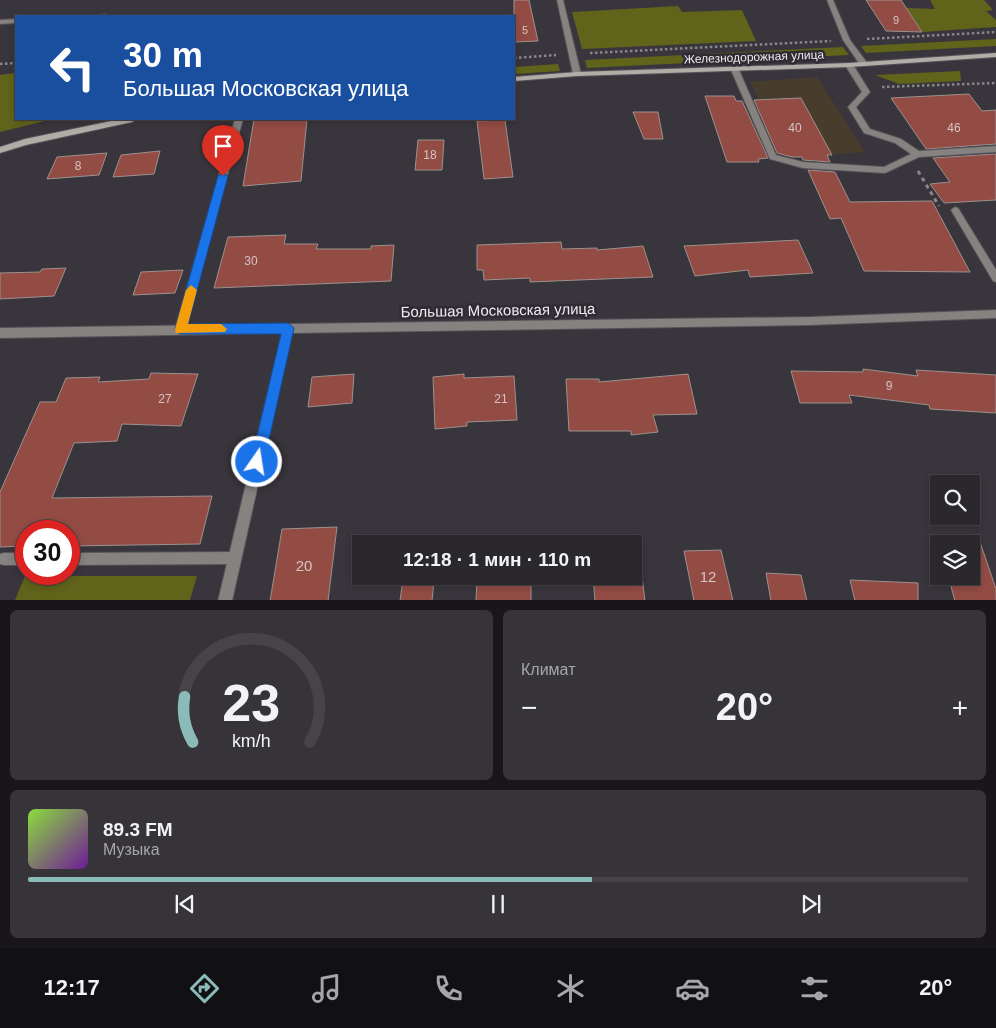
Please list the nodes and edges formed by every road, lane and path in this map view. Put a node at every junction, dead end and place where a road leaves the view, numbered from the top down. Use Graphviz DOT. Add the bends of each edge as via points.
graph roads {
  1 [pos="560,0"];
  2 [pos="830,0"];
  3 [pos="15,21"];
  4 [pos="0,22"];
  5 [pos="996,32"];
  6 [pos="847,40"];
  7 [pos="583,53"];
  8 [pos="564,54"];
  9 [pos="996,55"];
  10 [pos="515,58"];
  11 [pos="15,63"];
  12 [pos="0,64"];
  13 [pos="864,64"];
  14 [pos="849,65"];
  15 [pos="735,70"];
  16 [pos="577,74"];
  17 [pos="515,79"];
  18 [pos="858,80"];
  19 [pos="996,83"];
  20 [pos="127,120"];
  21 [pos="239,120"];
  22 [pos="996,149"];
  23 [pos="0,150"];
  24 [pos="918,154"];
  25 [pos="955,210"];
  26 [pos="996,278"];
  27 [pos="996,314"];
  28 [pos="288,328"];
  29 [pos="180,329"];
  30 [pos="0,333"];
  31 [pos="235,558"];
  32 [pos="4,559"];
  33 [pos="15,559"];
  34 [pos="80,559"];
  35 [pos="225,600"];
  1 -- 16 [label="street"];
  2 -- 6 [label="street"];
  3 -- 4 [label="street"];
  5 -- 6 [label="path"];
  6 -- 7 [label="path"];
  6 -- 13 [label="street"];
  8 -- 10 [label="path"];
  9 -- 13 [label="street, Железнодорожная улица"];
  11 -- 12 [label="path"];
  13 -- 14 [label="street, Железнодорожная улица"];
  14 -- 15 [label="street, Железнодорожная улица"];
  14 -- 18 [label="street"];
  15 -- 16 [label="street, Железнодорожная улица"];
  15 -- 24 [label="street" via="773,157 804,165 884,170"];
  16 -- 17 [label="street, Железнодорожная улица"];
  18 -- 19 [label="path" via="886,89"];
  18 -- 24 [label="street" via="866,92 852,107 867,131 898,141"];
  20 -- 23 [label="street"];
  21 -- 29 [label="street"];
  22 -- 24 [label="street"];
  25 -- 26 [label="street"];
  27 -- 28 [label="street, Большая Московская улица" via="810,321"];
  28 -- 29 [label="street, Большая Московская улица"];
  28 -- 31 [label="street"];
  29 -- 30 [label="street, Большая Московская улица"];
  31 -- 34 [label="street"];
  31 -- 35 [label="street"];
  32 -- 33 [label="street"];
}
